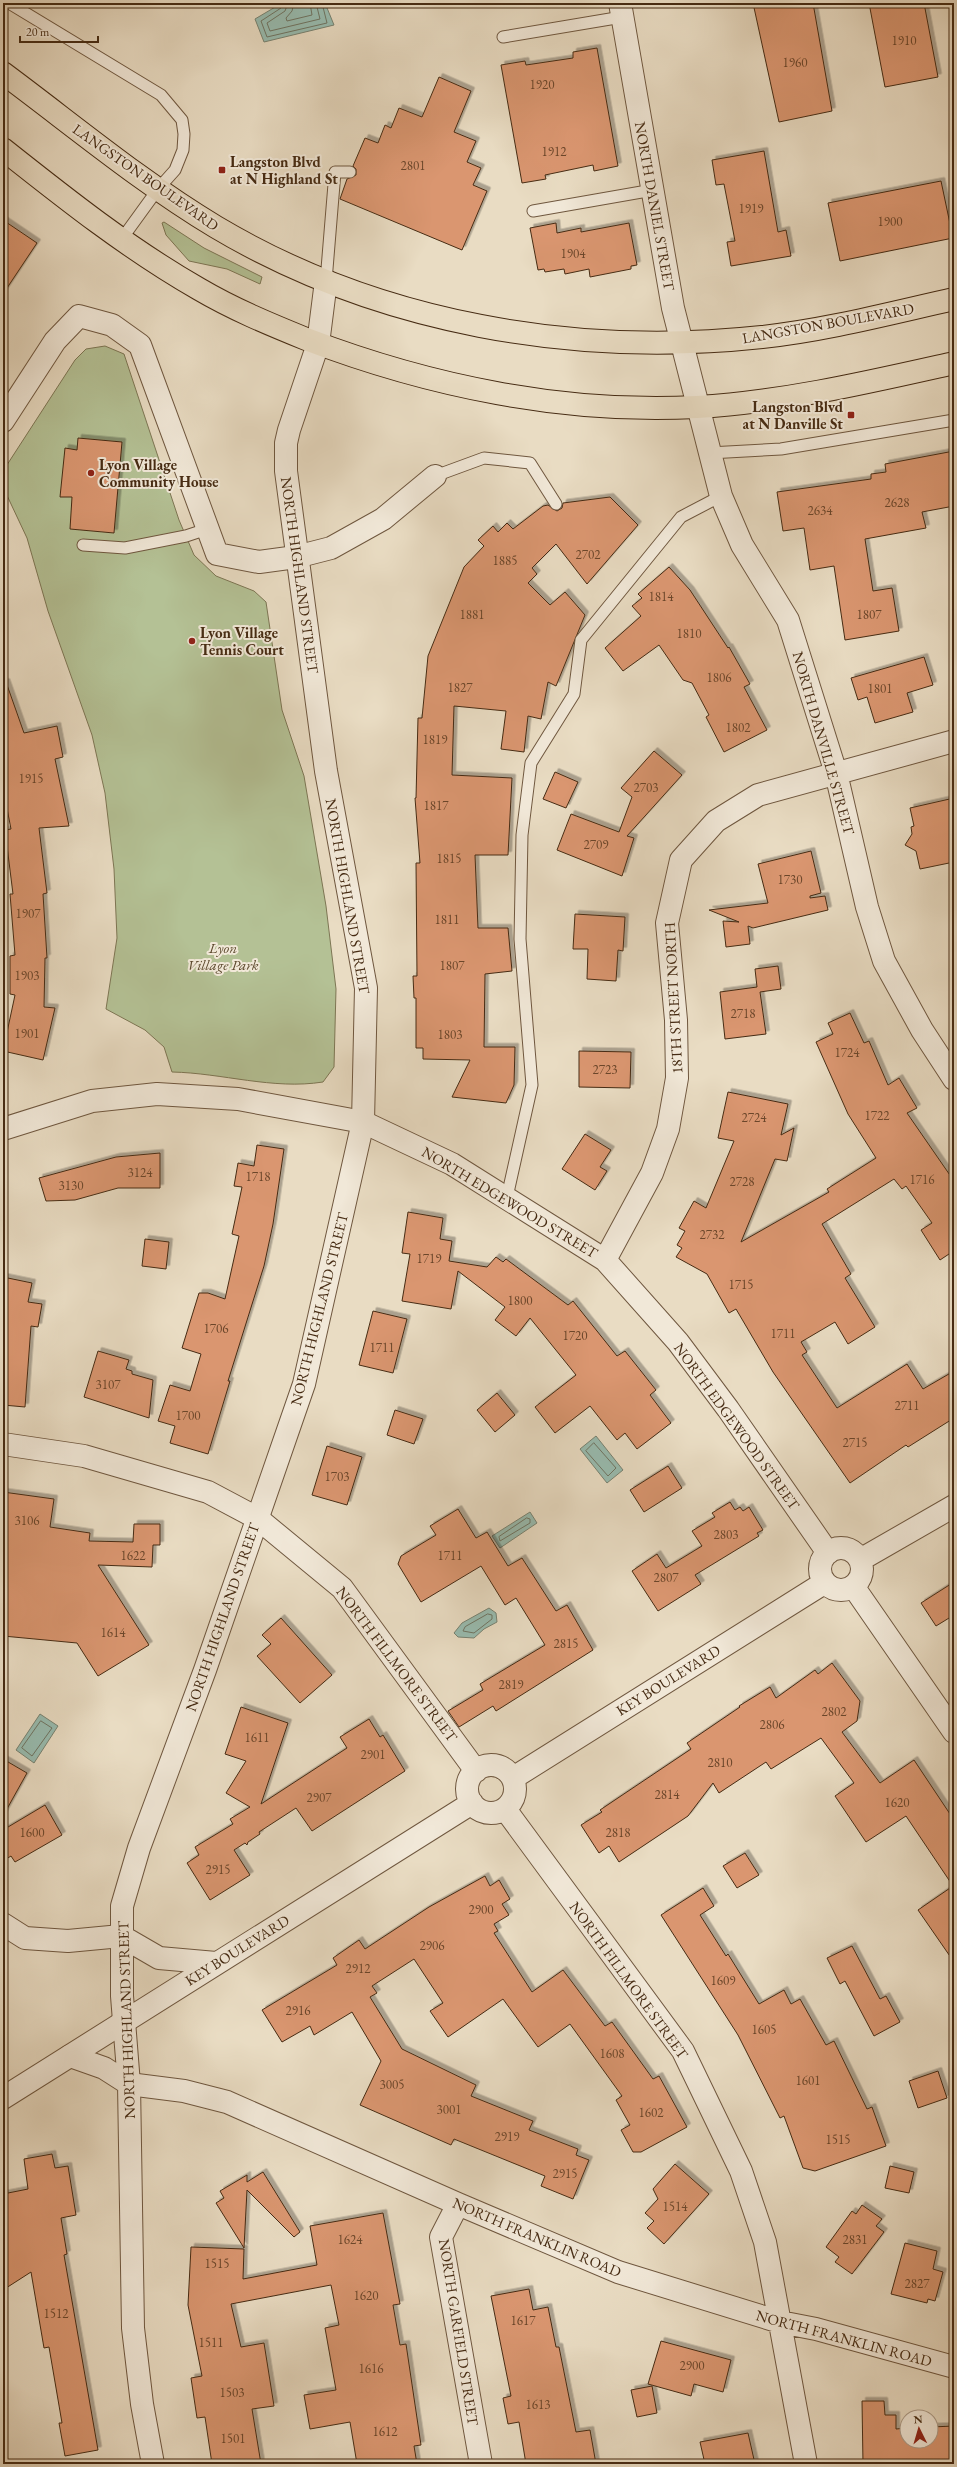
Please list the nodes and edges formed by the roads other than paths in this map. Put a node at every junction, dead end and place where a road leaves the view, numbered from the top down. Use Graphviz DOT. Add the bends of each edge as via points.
graph roads {
  1 [pos="9,3"];
  2 [pos="621,10"];
  3 [pos="503,37"];
  4 [pos="3,73"];
  5 [pos="3,149"];
  6 [pos="350,172"];
  7 [pos="158,189"];
  8 [pos="653,190"];
  9 [pos="533,211"];
  10 [pos="121,240"];
  11 [pos="326,280"];
  12 [pos="954,299"];
  13 [pos="682,343"];
  14 [pos="318,344"];
  15 [pos="954,363"];
  16 [pos="698,407"];
  17 [pos="954,420"];
  18 [pos="3,421"];
  19 [pos="709,453"];
  20 [pos="435,476"];
  21 [pos="721,496"];
  22 [pos="556,504"];
  23 [pos="207,529"];
  24 [pos="83,545"];
  25 [pos="296,557"];
  26 [pos="954,742"];
  27 [pos="836,773"];
  28 [pos="954,1079"];
  29 [pos="363,1122"];
  30 [pos="3,1129"];
  31 [pos="507,1197"];
  32 [pos="606,1260"];
  33 [pos="3,1444"];
  34 [pos="954,1506"];
  35 [pos="257,1518"];
  36 [pos="828,1553"];
  37 [pos="860,1560"];
  38 [pos="824,1583"];
  39 [pos="853,1586"];
  40 [pos="954,1732"];
  41 [pos="476,1771"];
  42 [pos="513,1778"];
  43 [pos="472,1803"];
  44 [pos="505,1809"];
  45 [pos="3,1924"];
  46 [pos="121,1936"];
  47 [pos="216,1964"];
  48 [pos="125,2021"];
  49 [pos="70,2056"];
  50 [pos="129,2084"];
  51 [pos="3,2098"];
  52 [pos="458,2204"];
  53 [pos="780,2322"];
  54 [pos="954,2367"];
  55 [pos="153,2464"];
  56 [pos="481,2464"];
  57 [pos="806,2464"];
  1 -- 7 [label="lane" via="161,95 182,120 182,150 175,170"];
  2 -- 3 [label="lane"];
  2 -- 8 [label="street, NORTH DANIEL STREET"];
  4 -- 7 [label="main road, LANGSTON BOULEVARD"];
  5 -- 10 [label="main road"];
  6 -- 11 [label="lane" via="335,172"];
  7 -- 10 [label="lane"];
  7 -- 11 [label="main road, LANGSTON BOULEVARD" via="250,246"];
  8 -- 9 [label="lane"];
  8 -- 13 [label="street, NORTH DANIEL STREET" via="673,308"];
  10 -- 14 [label="main road" via="201,291 243,313"];
  11 -- 13 [label="main road, LANGSTON BOULEVARD" via="405,307 500,331 568,340"];
  11 -- 14 [label="street, NORTH HIGHLAND STREET"];
  12 -- 13 [label="main road, LANGSTON BOULEVARD" via="802,331 764,337"];
  13 -- 16 [label="street, NORTH DANIEL STREET"];
  14 -- 16 [label="main road" via="392,369 479,390 595,404"];
  14 -- 25 [label="street, NORTH HIGHLAND STREET" via="286,443 286,471"];
  15 -- 16 [label="main road" via="839,388 751,402"];
  16 -- 19 [label="street, NORTH DANVILLE STREET"];
  17 -- 19 [label="lane" via="781,449"];
  18 -- 23 [label="street" via="55,341 79,316 112,324 140,345 198,497"];
  19 -- 21 [label="street, NORTH DANVILLE STREET"];
  20 -- 22 [label="lane" via="484,458 530,463"];
  20 -- 25 [label="street" via="383,519 336,546"];
  21 -- 27 [label="street, NORTH DANVILLE STREET" via="742,545 788,620"];
  21 -- 31 [label="lane" via="681,516 581,640 574,694 531,763 522,835 520,939 532,1086"];
  23 -- 24 [label="lane" via="186,536 125,548"];
  23 -- 25 [label="street" via="217,554 259,562"];
  25 -- 29 [label="street, NORTH HIGHLAND STREET" via="326,771 366,988"];
  26 -- 27 [label="street, 18TH STREET NORTH"];
  27 -- 28 [label="street, NORTH DANVILLE STREET" via="867,907 884,961 922,1030"];
  27 -- 32 [label="street, 18TH STREET NORTH" via="758,795 716,821 682,860 667,923 676,1020 677,1078 668,1129 652,1173"];
  29 -- 30 [label="street, NORTH EDGEWOOD STREET" via="238,1099 156,1094 92,1101"];
  29 -- 31 [label="street, NORTH EDGEWOOD STREET" via="452,1164"];
  29 -- 35 [label="street, NORTH HIGHLAND STREET" via="304,1384"];
  31 -- 32 [label="street, NORTH EDGEWOOD STREET"];
  32 -- 36 [label="street, NORTH EDGEWOOD STREET" via="678,1342 719,1396"];
  33 -- 35 [label="street" via="84,1456 208,1492"];
  34 -- 37 [label="street"];
  35 -- 41 [label="street, NORTH FILLMORE STREET" via="342,1588"];
  35 -- 46 [label="street, NORTH HIGHLAND STREET" via="134,1864 122,1906"];
  36 -- 37 [label="street" via="838,1548 847,1549"];
  36 -- 38 [label="street" via="820,1566"];
  37 -- 39 [label="street" via="861,1574"];
  38 -- 39 [label="street" via="839,1590"];
  38 -- 42 [label="street, KEY BOULEVARD"];
  39 -- 40 [label="street"];
  41 -- 42 [label="street" via="483,1767 496,1766 504,1768"];
  41 -- 43 [label="street" via="468,1786"];
  42 -- 44 [label="street" via="515,1795"];
  43 -- 44 [label="street" via="487,1813"];
  43 -- 47 [label="street, KEY BOULEVARD"];
  44 -- 53 [label="street, NORTH FILLMORE STREET" via="684,2051 741,2171 765,2242"];
  45 -- 46 [label="street" via="25,1938 68,1941"];
  46 -- 47 [label="street" via="159,1958"];
  46 -- 48 [label="street, NORTH HIGHLAND STREET"];
  47 -- 48 [label="street, KEY BOULEVARD"];
  48 -- 49 [label="street, KEY BOULEVARD"];
  48 -- 50 [label="street, NORTH HIGHLAND STREET"];
  49 -- 50 [label="street" via="104,2068"];
  49 -- 51 [label="street, KEY BOULEVARD"];
  50 -- 52 [label="street, NORTH FRANKLIN ROAD" via="184,2091 227,2102"];
  50 -- 55 [label="street, NORTH HIGHLAND STREET" via="133,2328 142,2404"];
  52 -- 53 [label="street, NORTH FRANKLIN ROAD" via="618,2272"];
  52 -- 56 [label="street, NORTH GARFIELD STREET" via="441,2237"];
  53 -- 54 [label="street, NORTH FRANKLIN ROAD" via="816,2329"];
  53 -- 57 [label="street, NORTH FILLMORE STREET"];
}
